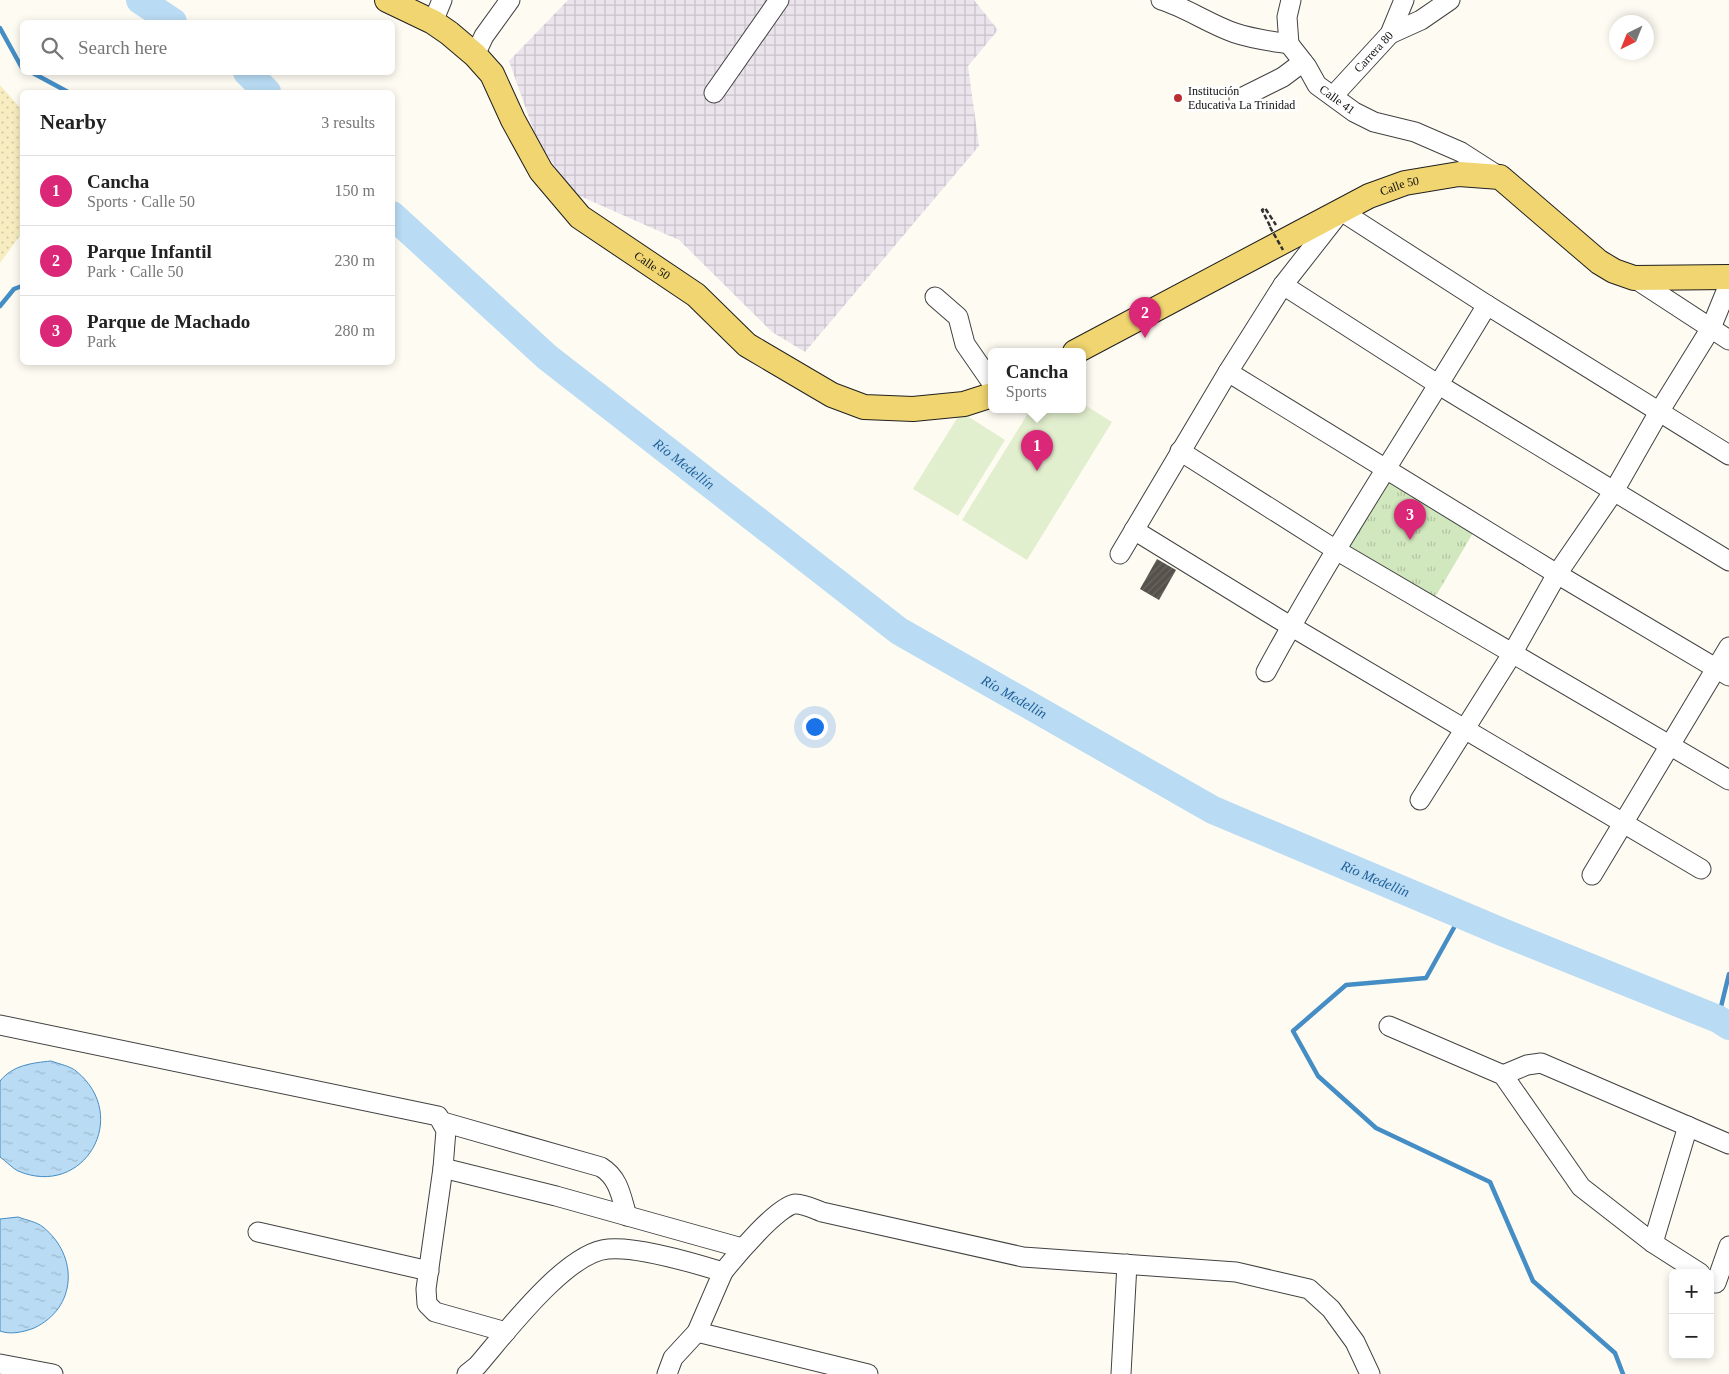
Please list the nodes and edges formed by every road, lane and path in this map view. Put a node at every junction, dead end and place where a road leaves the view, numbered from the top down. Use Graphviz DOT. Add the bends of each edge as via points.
graph roads {
  1 [pos="387,0"];
  2 [pos="442,0"];
  3 [pos="510,0"];
  4 [pos="779,0"];
  5 [pos="1161,0"];
  6 [pos="1291,0"];
  7 [pos="1404,0"];
  8 [pos="1450,0"];
  9 [pos="432,22"];
  10 [pos="1390,34"];
  11 [pos="1289,44"];
  12 [pos="475,55"];
  13 [pos="1303,62"];
  14 [pos="714,93"];
  15 [pos="1333,96"];
  16 [pos="1239,99"];
  17 [pos="1500,177"];
  18 [pos="1266,209"];
  19 [pos="1341,211"];
  20 [pos="1283,250"];
  21 [pos="1729,277"];
  22 [pos="1634,278"];
  23 [pos="1729,284"];
  24 [pos="1283,285"];
  25 [pos="935,297"];
  26 [pos="1488,305"];
  27 [pos="1710,328"];
  28 [pos="1729,340"];
  29 [pos="1083,348"];
  30 [pos="1228,372"];
  31 [pos="988,377"];
  32 [pos="1439,385"];
  33 [pos="988,396"];
  34 [pos="1659,412"];
  35 [pos="1180,452"];
  36 [pos="1729,455"];
  37 [pos="1386,467"];
  38 [pos="1614,491"];
  39 [pos="1134,530"];
  40 [pos="1336,550"];
  41 [pos="1120,554"];
  42 [pos="1729,561"];
  43 [pos="1557,574"];
  44 [pos="1291,626"];
  45 [pos="1729,647"];
  46 [pos="1512,654"];
  47 [pos="1266,672"];
  48 [pos="1723,672"];
  49 [pos="1466,729"];
  50 [pos="1670,746"];
  51 [pos="1729,780"];
  52 [pos="1420,800"];
  53 [pos="1622,823"];
  54 [pos="1701,869"];
  55 [pos="1592,875"];
  56 [pos="0,1025"];
  57 [pos="1389,1026"];
  58 [pos="1503,1075"];
  59 [pos="443,1122"];
  60 [pos="1688,1126"];
  61 [pos="1729,1144"];
  62 [pos="443,1168"];
  63 [pos="627,1216"];
  64 [pos="258,1232"];
  65 [pos="1653,1242"];
  66 [pos="1729,1246"];
  67 [pos="742,1248"];
  68 [pos="1127,1264"];
  69 [pos="1694,1269"];
  70 [pos="429,1271"];
  71 [pos="723,1272"];
  72 [pos="1719,1284"];
  73 [pos="506,1332"];
  74 [pos="697,1332"];
  75 [pos="0,1364"];
  76 [pos="472,1370"];
  77 [pos="53,1374"];
  78 [pos="454,1374"];
  79 [pos="666,1374"];
  80 [pos="868,1374"];
  81 [pos="1122,1374"];
  82 [pos="1370,1374"];
  1 -- 9 [label="main road, Calle 50"];
  2 -- 9 [label="street"];
  3 -- 12 [label="street" via="484,36"];
  4 -- 14 [label="street"];
  5 -- 11 [label="street" via="1234,32"];
  6 -- 11 [label="street" via="1286,17"];
  7 -- 10 [label="street, Carrera 80"];
  8 -- 10 [label="street" via="1421,20"];
  9 -- 12 [label="main road, Calle 50"];
  10 -- 15 [label="street, Carrera 80"];
  11 -- 13 [label="street, Calle 41"];
  12 -- 33 [label="main road, Calle 50" via="492,74 541,171 580,217 696,295 747,345 832,395 864,407 913,409 964,404"];
  13 -- 15 [label="street, Calle 41" via="1318,85"];
  13 -- 16 [label="street" via="1283,77"];
  15 -- 17 [label="street, Calle 41" via="1374,122 1415,132 1461,152"];
  17 -- 19 [label="main road, Calle 50" via="1459,174 1405,183 1369,196"];
  17 -- 22 [label="main road" via="1599,262"];
  18 -- 20 [label="path, bridge" via="1262,210"];
  19 -- 24 [label="street"];
  19 -- 26 [label="street"];
  19 -- 29 [label="main road, Calle 50"];
  21 -- 22 [label="main road"];
  22 -- 27 [label="street"];
  23 -- 27 [label="street"];
  24 -- 30 [label="street"];
  24 -- 32 [label="street"];
  25 -- 31 [label="street" via="958,317 965,344"];
  26 -- 32 [label="street"];
  26 -- 34 [label="street"];
  27 -- 28 [label="street"];
  27 -- 34 [label="street"];
  30 -- 35 [label="street"];
  30 -- 37 [label="street"];
  32 -- 37 [label="street"];
  32 -- 38 [label="street"];
  34 -- 36 [label="street"];
  34 -- 38 [label="street"];
  35 -- 39 [label="street"];
  35 -- 40 [label="street"];
  37 -- 40 [label="street"];
  37 -- 43 [label="street"];
  38 -- 42 [label="street"];
  38 -- 43 [label="street"];
  39 -- 41 [label="street"];
  39 -- 44 [label="street"];
  40 -- 44 [label="street"];
  40 -- 46 [label="street"];
  43 -- 46 [label="street"];
  43 -- 48 [label="street"];
  44 -- 47 [label="street"];
  44 -- 49 [label="street"];
  45 -- 48 [label="street"];
  46 -- 49 [label="street"];
  46 -- 50 [label="street"];
  48 -- 50 [label="street"];
  49 -- 52 [label="street"];
  49 -- 53 [label="street"];
  50 -- 51 [label="street"];
  50 -- 53 [label="street"];
  53 -- 54 [label="street"];
  53 -- 55 [label="street"];
  56 -- 59 [label="street" via="424,1112 438,1116"];
  57 -- 58 [label="street"];
  58 -- 60 [label="street" via="1541,1063"];
  58 -- 65 [label="street" via="1581,1188"];
  59 -- 62 [label="street" via="446,1130"];
  59 -- 63 [label="street" via="601,1167 615,1180"];
  60 -- 61 [label="street"];
  60 -- 65 [label="street"];
  62 -- 63 [label="street"];
  62 -- 70 [label="street"];
  63 -- 67 [label="street"];
  64 -- 70 [label="street"];
  65 -- 69 [label="street"];
  66 -- 72 [label="street"];
  67 -- 68 [label="street" via="784,1207 795,1204 1023,1257"];
  67 -- 71 [label="street"];
  68 -- 81 [label="street"];
  68 -- 82 [label="street" via="1236,1272 1309,1289 1331,1309 1355,1342"];
  70 -- 73 [label="street" via="427,1304 435,1312"];
  71 -- 73 [label="street" via="658,1255 608,1248 592,1252 574,1262"];
  71 -- 74 [label="street"];
  73 -- 76 [label="street"];
  74 -- 79 [label="street" via="673,1358"];
  74 -- 80 [label="street"];
  75 -- 77 [label="street"];
  76 -- 78 [label="street"];
}
